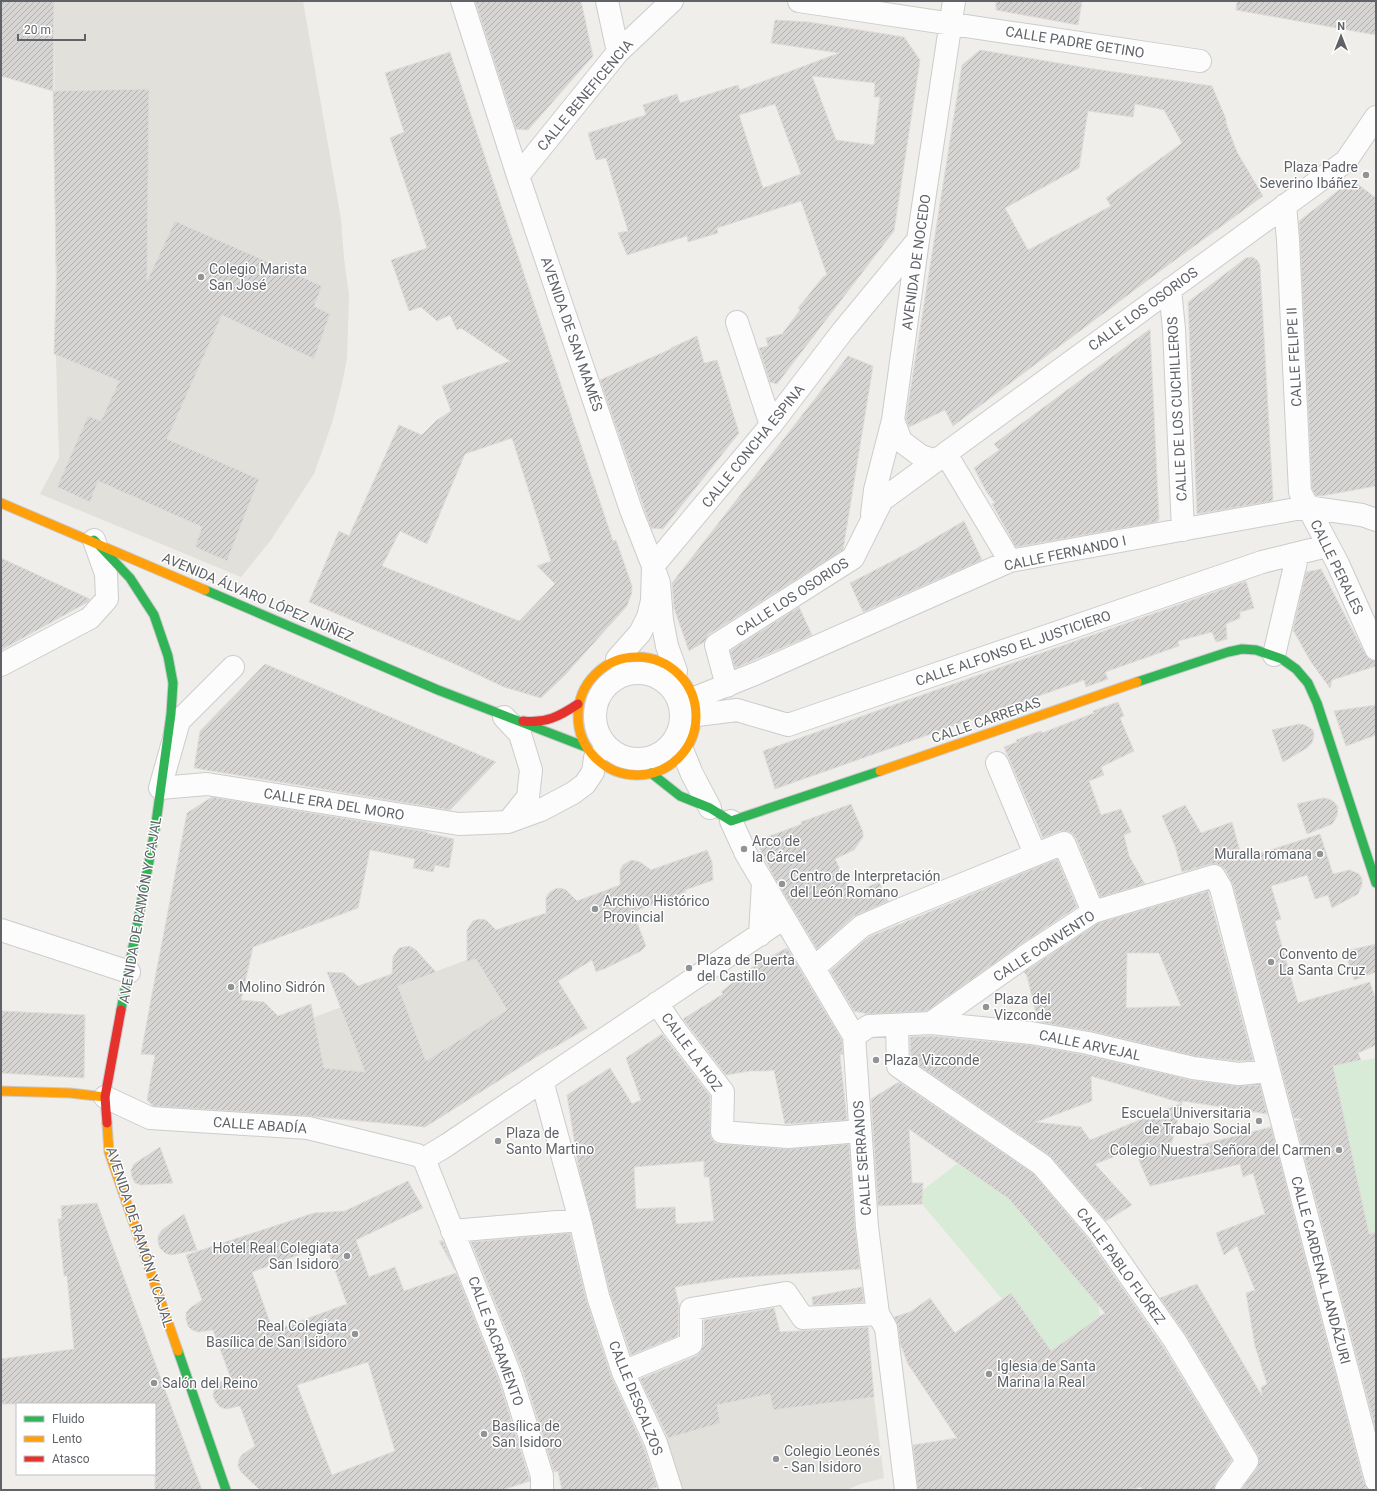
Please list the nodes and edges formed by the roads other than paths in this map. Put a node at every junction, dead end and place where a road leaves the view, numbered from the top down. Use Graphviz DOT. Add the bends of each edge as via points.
graph roads {
  1 [pos="462,1"];
  2 [pos="607,1"];
  3 [pos="672,1"];
  4 [pos="799,1"];
  5 [pos="954,1"];
  6 [pos="951,23"];
  7 [pos="618,52"];
  8 [pos="1200,61"];
  9 [pos="1376,117"];
  10 [pos="518,176"];
  11 [pos="1285,205"];
  12 [pos="918,240"];
  13 [pos="1170,289"];
  14 [pos="737,322"];
  15 [pos="893,420"];
  16 [pos="771,425"];
  17 [pos="941,458"];
  18 [pos="1,503"];
  19 [pos="1307,507"];
  20 [pos="1376,520"];
  21 [pos="869,526"];
  22 [pos="1183,530"];
  23 [pos="94,540"];
  24 [pos="1328,546"];
  25 [pos="1298,553"];
  26 [pos="1010,561"];
  27 [pos="653,566"];
  28 [pos="1376,649"];
  29 [pos="1274,655"];
  30 [pos="617,660"];
  31 [pos="1,665"];
  32 [pos="233,667"];
  33 [pos="676,671"];
  34 [pos="727,686"];
  35 [pos="578,704"];
  36 [pos="696,707"];
  37 [pos="504,717"];
  38 [pos="592,745"];
  39 [pos="683,752"];
  40 [pos="998,764"];
  41 [pos="651,773"];
  42 [pos="160,788"];
  43 [pos="710,808"];
  44 [pos="731,820"];
  45 [pos="508,822"];
  46 [pos="1035,854"];
  47 [pos="1214,876"];
  48 [pos="763,882"];
  49 [pos="1376,884"];
  50 [pos="1093,912"];
  51 [pos="784,918"];
  52 [pos="1,930"];
  53 [pos="760,935"];
  54 [pos="814,968"];
  55 [pos="129,972"];
  56 [pos="657,1003"];
  57 [pos="931,1023"];
  58 [pos="903,1025"];
  59 [pos="854,1036"];
  60 [pos="1269,1071"];
  61 [pos="550,1076"];
  62 [pos="1,1091"];
  63 [pos="105,1097"];
  64 [pos="860,1131"];
  65 [pos="420,1157"];
  66 [pos="580,1220"];
  67 [pos="452,1231"];
  68 [pos="878,1314"];
  69 [pos="623,1372"];
  70 [pos="1376,1480"];
  71 [pos="542,1483"];
  72 [pos="670,1487"];
  73 [pos="226,1490"];
  74 [pos="906,1490"];
  75 [pos="1226,1490"];
  1 -- 10 [label="street, AVENIDA DE SAN MAMÉS"];
  2 -- 7 [label="street"];
  3 -- 7 [label="street, CALLE BENEFICENCIA"];
  4 -- 6 [label="street, CALLE PADRE GETINO"];
  5 -- 6 [label="street, AVENIDA DE NOCEDO"];
  6 -- 8 [label="street, CALLE PADRE GETINO"];
  6 -- 12 [label="street, AVENIDA DE NOCEDO"];
  7 -- 10 [label="street, CALLE BENEFICENCIA"];
  9 -- 11 [label="street, CALLE LOS OSORIOS" via="1346,161"];
  10 -- 27 [label="street, AVENIDA DE SAN MAMÉS" via="636,524"];
  11 -- 13 [label="street, CALLE LOS OSORIOS"];
  11 -- 19 [label="street, CALLE FELIPE II" via="1300,492"];
  12 -- 15 [label="street, AVENIDA DE NOCEDO"];
  12 -- 16 [label="street, CALLE CONCHA ESPINA" via="842,332"];
  13 -- 17 [label="street, CALLE LOS OSORIOS"];
  13 -- 22 [label="street, CALLE DE LOS CUCHILLEROS"];
  14 -- 16 [label="street"];
  15 -- 17 [label="street" via="901,441 921,456"];
  15 -- 21 [label="street, AVENIDA DE NOCEDO" via="875,490"];
  16 -- 27 [label="street, CALLE CONCHA ESPINA"];
  17 -- 21 [label="street, CALLE LOS OSORIOS" via="882,500"];
  17 -- 26 [label="street"];
  18 -- 23 [label="street, AVENIDA ÁLVARO LÓPEZ NÚÑEZ"];
  19 -- 20 [label="street, CALLE FERNANDO I" via="1362,515"];
  19 -- 22 [label="street, CALLE FERNANDO I"];
  19 -- 24 [label="street, CALLE PERALES"];
  21 -- 34 [label="street, CALLE LOS OSORIOS" via="853,558 716,645"];
  22 -- 26 [label="street, CALLE FERNANDO I"];
  23 -- 31 [label="street" via="106,574 107,599 90,618"];
  23 -- 37 [label="street, AVENIDA ÁLVARO LÓPEZ NÚÑEZ"];
  23 -- 42 [label="street, AVENIDA DE RAMÓN Y CAJAL" via="130,578 154,615 168,656 173,683"];
  24 -- 25 [label="street, CALLE ALFONSO EL JUSTICIERO"];
  24 -- 28 [label="street, CALLE PERALES"];
  25 -- 29 [label="street"];
  25 -- 36 [label="street, CALLE ALFONSO EL JUSTICIERO" via="1247,567 788,726 737,710"];
  26 -- 34 [label="street, CALLE FERNANDO I"];
  27 -- 30 [label="street, AVENIDA DE SAN MAMÉS" via="652,601 648,617 640,633"];
  27 -- 33 [label="street" via="659,583 667,646"];
  29 -- 44 [label="street, CALLE CARRERAS" via="1246,649 1210,657"];
  29 -- 49 [label="street, CALLE CARRERAS" via="1294,667 1307,683 1317,703"];
  30 -- 33 [label="street" via="632,656 648,657 663,662"];
  30 -- 35 [label="street" via="603,666 592,677 583,689"];
  32 -- 42 [label="street, AVENIDA DE RAMÓN Y CAJAL" via="179,721"];
  33 -- 36 [label="street" via="685,680"];
  34 -- 36 [label="street, CALLE FERNANDO I"];
  35 -- 37 [label="street, AVENIDA ÁLVARO LÓPEZ NÚÑEZ" via="561,716 547,721 534,722"];
  35 -- 38 [label="street" via="580,734"];
  36 -- 39 [label="street" via="689,745"];
  37 -- 38 [label="street, AVENIDA ÁLVARO LÓPEZ NÚÑEZ"];
  37 -- 45 [label="street" via="520,734 532,770 528,797"];
  38 -- 41 [label="street" via="609,769 626,775"];
  38 -- 45 [label="street, CALLE ERA DEL MORO" via="593,772 585,784 541,810"];
  39 -- 41 [label="street" via="663,770"];
  39 -- 43 [label="street"];
  40 -- 46 [label="street"];
  41 -- 43 [label="street" via="680,796"];
  42 -- 45 [label="street, CALLE ERA DEL MORO" via="207,784 459,824"];
  42 -- 55 [label="street, AVENIDA DE RAMÓN Y CAJAL" via="156,830"];
  43 -- 44 [label="street"];
  44 -- 48 [label="street, CALLE SERRANOS"];
  46 -- 50 [label="street" via="1064,842"];
  46 -- 54 [label="street" via="862,926"];
  47 -- 50 [label="street, CALLE CONVENTO"];
  47 -- 60 [label="street, CALLE CARDENAL LANDÁZURI" via="1221,888"];
  48 -- 51 [label="street, CALLE SERRANOS"];
  48 -- 53 [label="street"];
  50 -- 57 [label="street, CALLE CONVENTO"];
  51 -- 53 [label="street"];
  51 -- 54 [label="street, CALLE SERRANOS"];
  52 -- 55 [label="street"];
  53 -- 56 [label="street"];
  54 -- 59 [label="street, CALLE SERRANOS"];
  55 -- 63 [label="street, AVENIDA DE RAMÓN Y CAJAL"];
  56 -- 61 [label="street"];
  56 -- 64 [label="street, CALLE LA HOZ" via="723,1092 722,1132 788,1138"];
  57 -- 58 [label="street, CALLE ARVEJAL"];
  57 -- 60 [label="street, CALLE ARVEJAL" via="1038,1034 1193,1068 1239,1074"];
  58 -- 59 [label="street, CALLE ARVEJAL" via="869,1026"];
  58 -- 75 [label="street, CALLE PABLO FLÓREZ" via="898,1066 1042,1165 1099,1232 1175,1341 1247,1461"];
  59 -- 64 [label="street, CALLE SERRANOS"];
  60 -- 70 [label="street, CALLE CARDENAL LANDÁZURI"];
  61 -- 65 [label="street"];
  61 -- 66 [label="street"];
  62 -- 63 [label="street"];
  63 -- 65 [label="street, CALLE ABADÍA" via="150,1118 308,1128"];
  63 -- 73 [label="street, AVENIDA DE RAMÓN Y CAJAL" via="109,1152"];
  64 -- 68 [label="street, CALLE SERRANOS" via="867,1227"];
  65 -- 67 [label="street, CALLE SACRAMENTO"];
  66 -- 67 [label="street"];
  66 -- 69 [label="street, CALLE DESCALZOS" via="598,1296"];
  67 -- 71 [label="street, CALLE SACRAMENTO" via="511,1377"];
  68 -- 69 [label="street" via="803,1318 786,1293 691,1309 691,1344"];
  68 -- 74 [label="street, CALLE SERRANOS" via="886,1328"];
  69 -- 72 [label="street, CALLE DESCALZOS" via="656,1443"];
}
